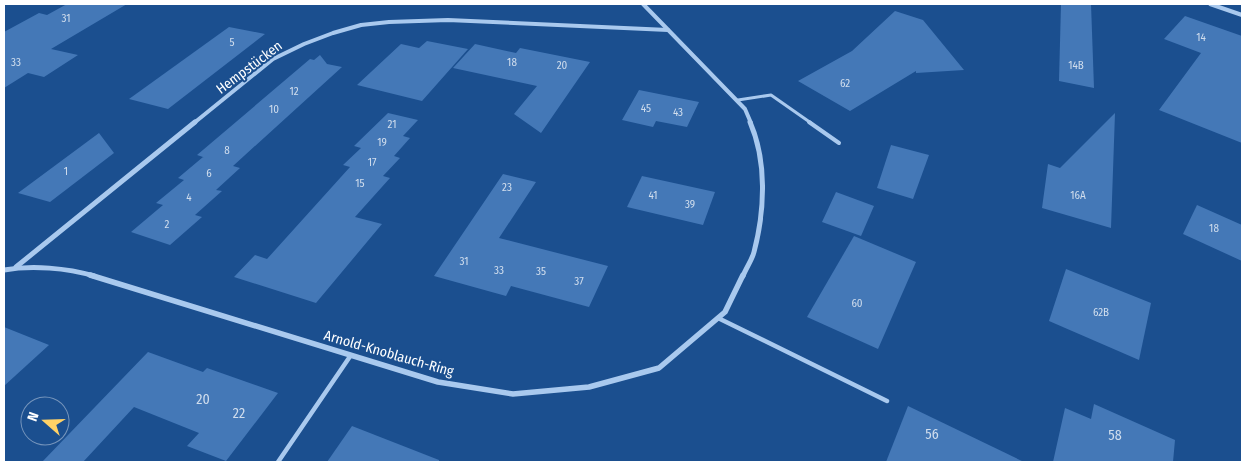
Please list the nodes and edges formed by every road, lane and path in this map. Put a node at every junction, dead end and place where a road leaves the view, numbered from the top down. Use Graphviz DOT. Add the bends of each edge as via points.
graph roads {
  1 [pos="643,4"];
  2 [pos="1210,4"];
  3 [pos="1242,15"];
  4 [pos="668,30"];
  5 [pos="738,100"];
  6 [pos="838,143"];
  7 [pos="16,268"];
  8 [pos="4,270"];
  9 [pos="718,318"];
  10 [pos="352,355"];
  11 [pos="887,402"];
  12 [pos="278,462"];
  1 -- 4 [label="street, Arnold-Knoblauch-Ring"];
  2 -- 3 [label="street"];
  4 -- 5 [label="street, Arnold-Knoblauch-Ring"];
  4 -- 7 [label="street, Hempstücken" via="406,19 356,26 318,37 273,59"];
  5 -- 6 [label="lane" via="771,95"];
  5 -- 9 [label="street, Arnold-Knoblauch-Ring" via="758,140 763,193 754,253 725,312"];
  7 -- 8 [label="street, Arnold-Knoblauch-Ring"];
  7 -- 10 [label="street, Arnold-Knoblauch-Ring" via="76,271"];
  9 -- 10 [label="street, Arnold-Knoblauch-Ring" via="659,368 589,387 523,394 438,382"];
  9 -- 11 [label="lane"];
  10 -- 12 [label="lane"];
}
